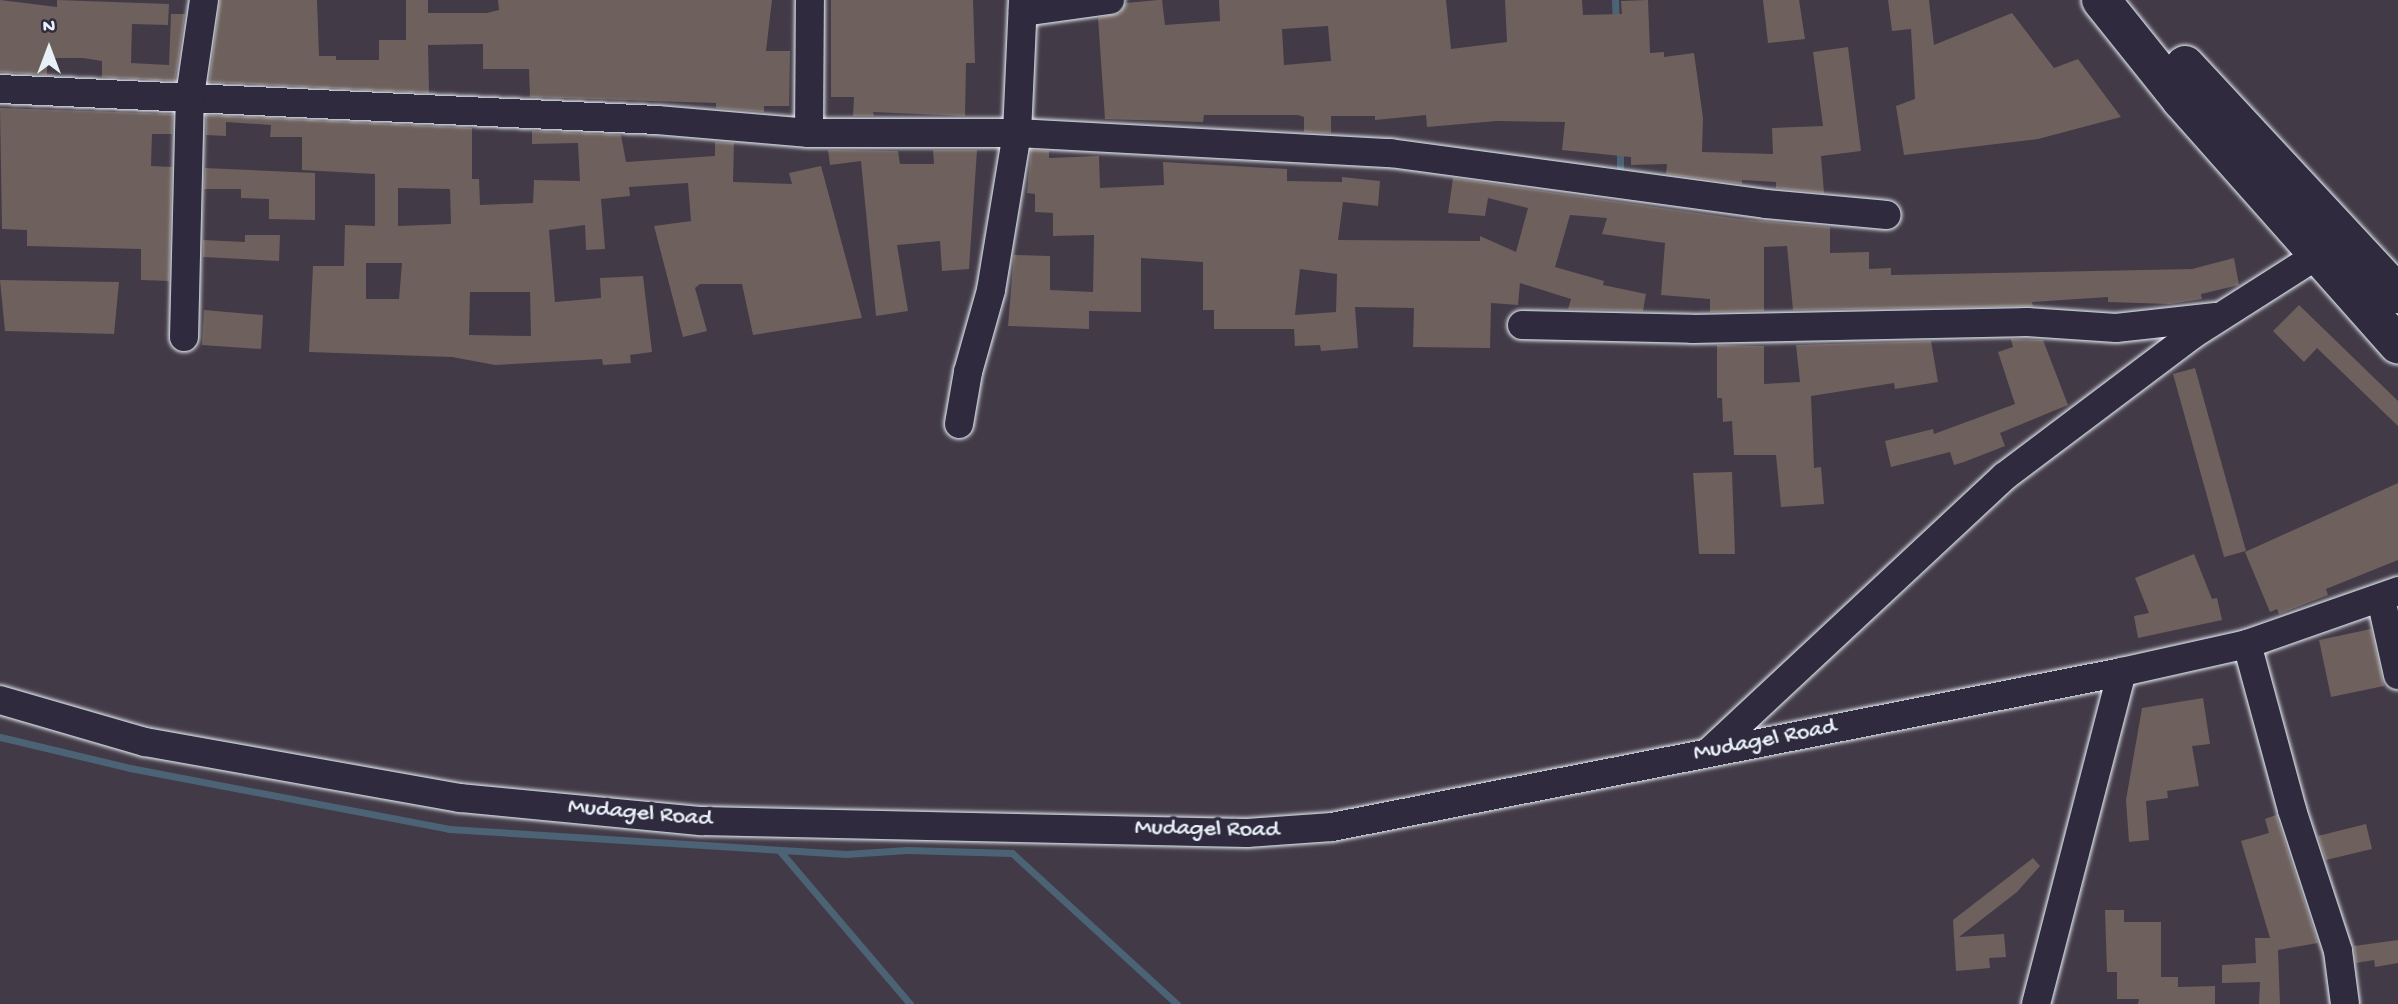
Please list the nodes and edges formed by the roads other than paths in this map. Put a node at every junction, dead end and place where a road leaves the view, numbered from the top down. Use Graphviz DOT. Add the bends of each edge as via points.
graph roads {
  1 [pos="204,0"];
  2 [pos="810,0"];
  3 [pos="1110,0"];
  4 [pos="2101,0"];
  5 [pos="2135,0"];
  6 [pos="1023,6"];
  7 [pos="0,89"];
  8 [pos="190,96"];
  9 [pos="809,133"];
  10 [pos="1017,133"];
  11 [pos="1886,215"];
  12 [pos="2316,257"];
  13 [pos="2398,294"];
  14 [pos="2221,316"];
  15 [pos="1522,325"];
  16 [pos="184,337"];
  17 [pos="2398,344"];
  18 [pos="959,424"];
  19 [pos="2389,595"];
  20 [pos="2247,644"];
  21 [pos="2122,672"];
  22 [pos="2398,675"];
  23 [pos="0,700"];
  24 [pos="1709,751"];
  25 [pos="2036,1004"];
  26 [pos="2345,1004"];
  1 -- 8 [label="street"];
  2 -- 9 [label="street"];
  3 -- 6 [label="street"];
  4 -- 12 [label="main road"];
  5 -- 13 [label="main road" via="2192,75"];
  6 -- 10 [label="street"];
  7 -- 8 [label="street"];
  8 -- 9 [label="street" via="657,120"];
  8 -- 16 [label="street"];
  9 -- 10 [label="street"];
  10 -- 11 [label="street" via="1390,153 1766,204"];
  10 -- 18 [label="street" via="991,290"];
  12 -- 14 [label="street"];
  12 -- 17 [label="main road"];
  14 -- 15 [label="street" via="2116,328 2026,322 1692,329"];
  14 -- 24 [label="street" via="2005,476"];
  19 -- 20 [label="street, Mudagel Road"];
  19 -- 22 [label="street"];
  20 -- 21 [label="street, Mudagel Road"];
  20 -- 26 [label="street" via="2292,810 2338,951"];
  21 -- 24 [label="street, Mudagel Road"];
  21 -- 25 [label="street"];
  23 -- 24 [label="street, Mudagel Road" via="145,742 460,798 701,821 925,829 1306,830"];
}
